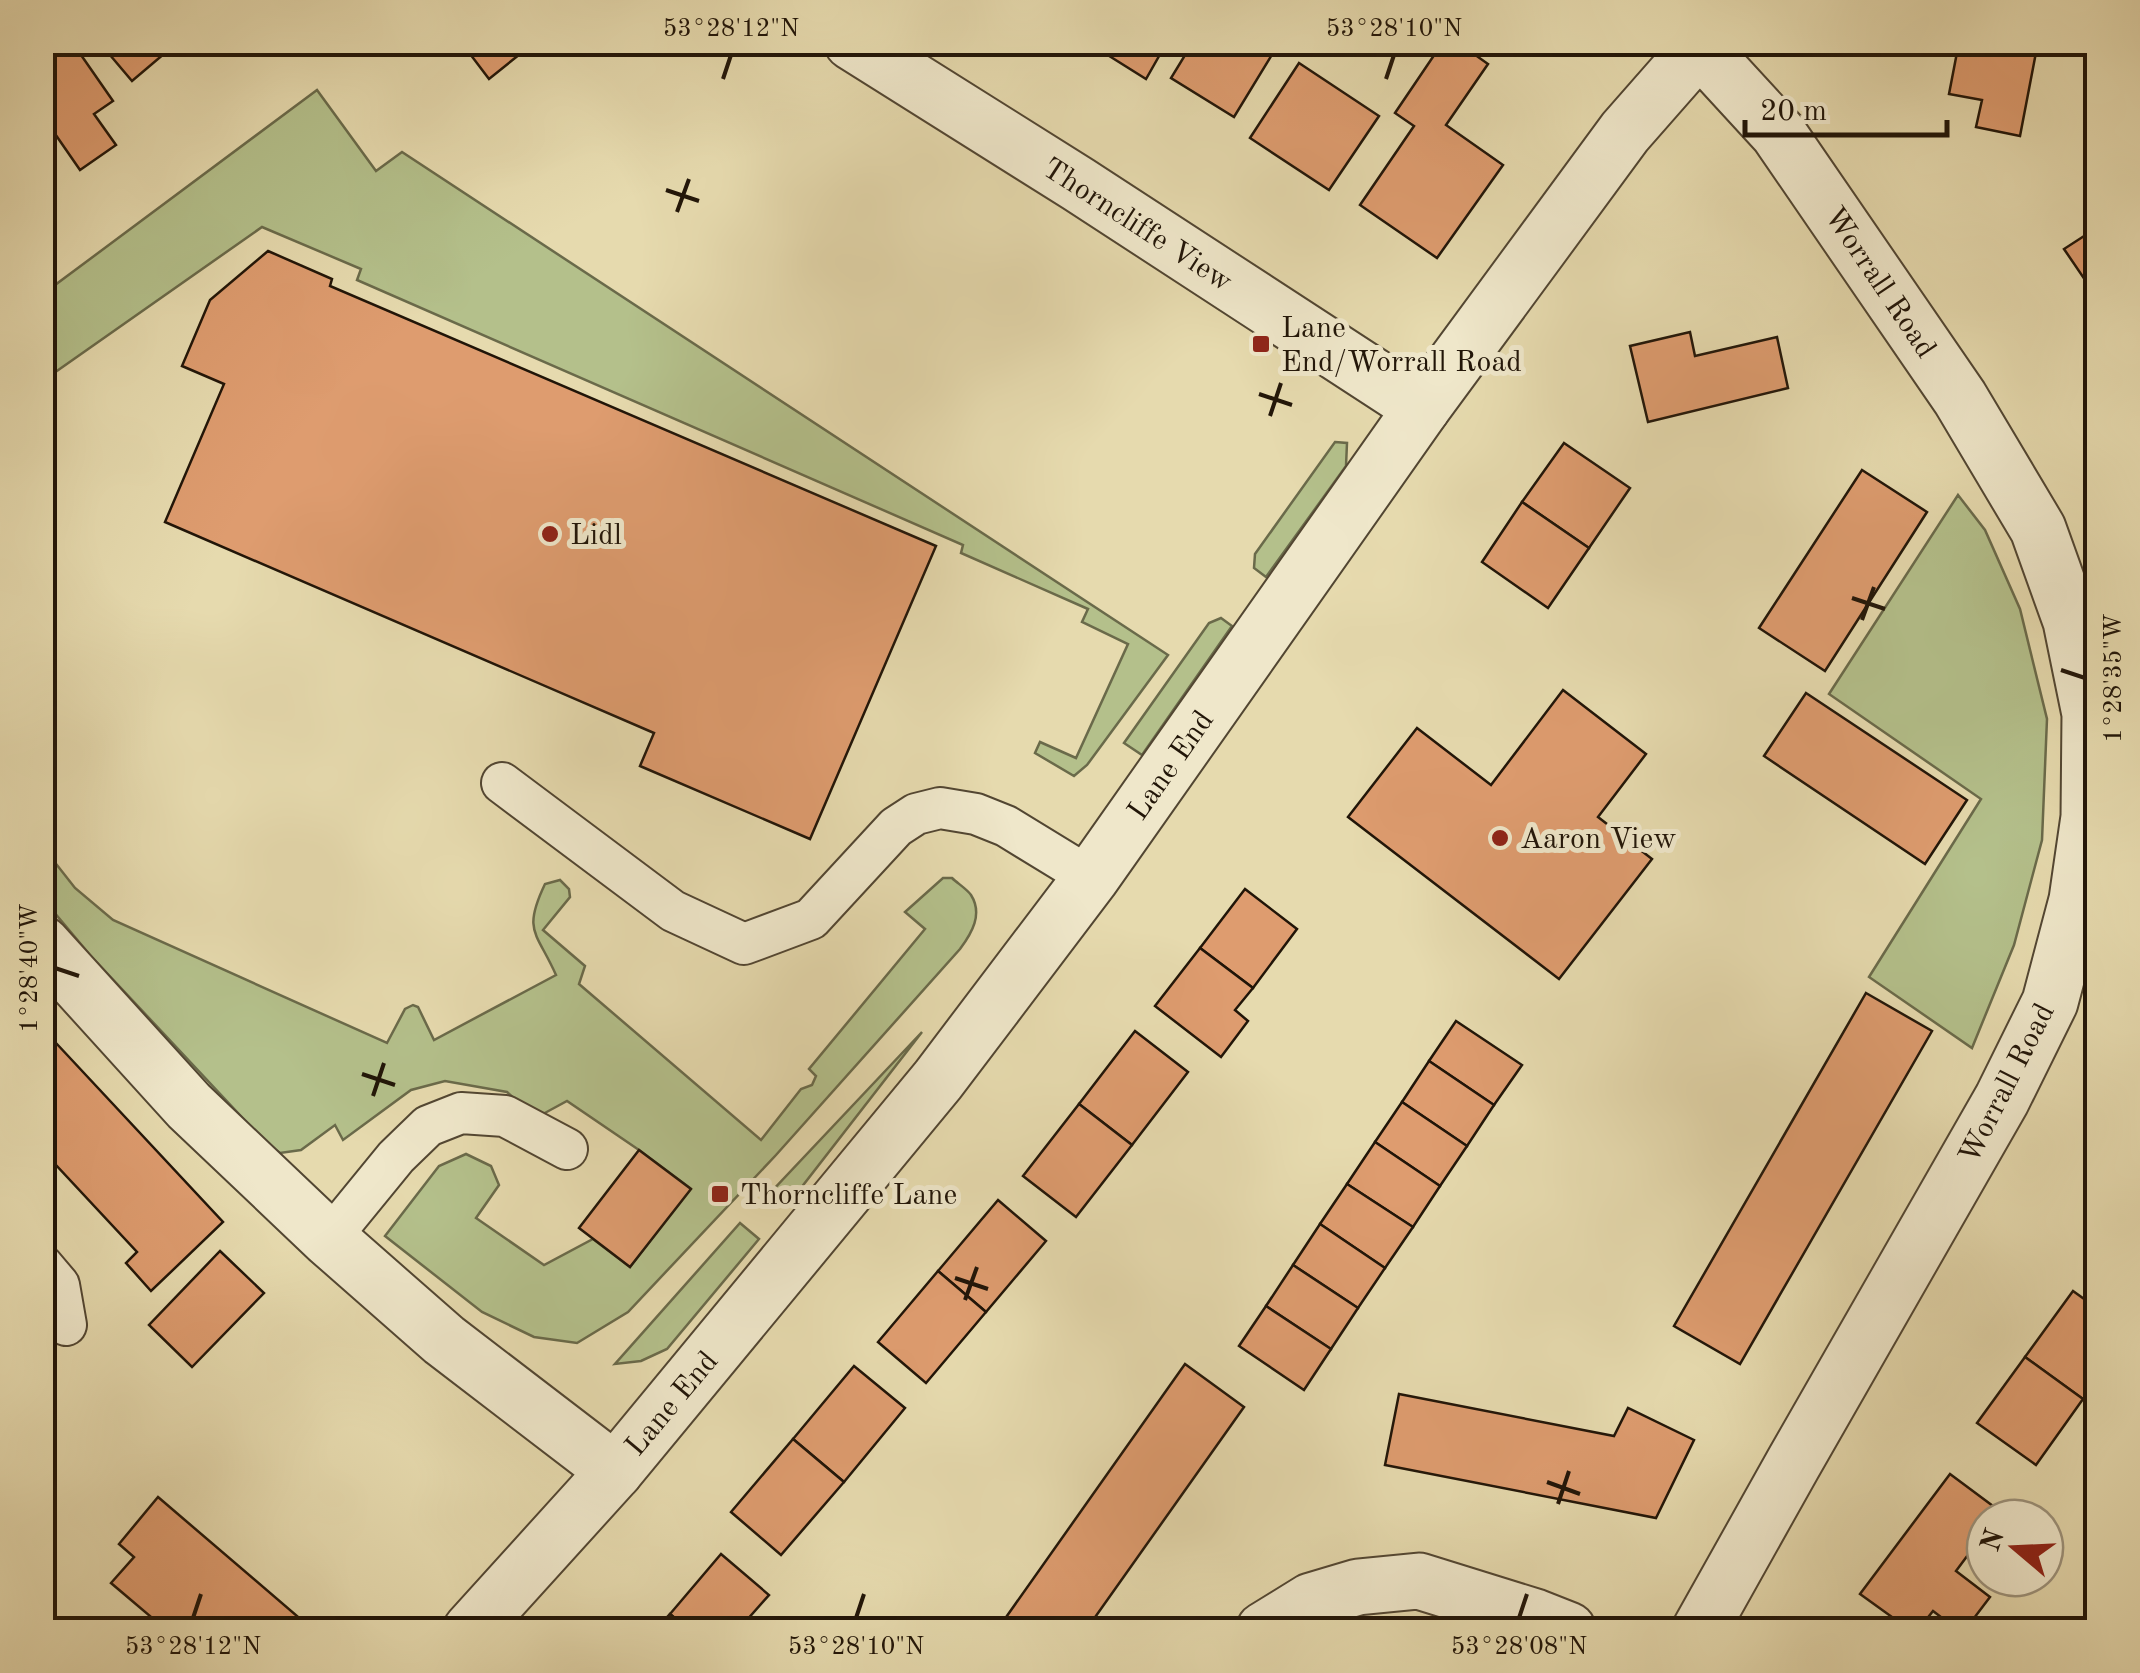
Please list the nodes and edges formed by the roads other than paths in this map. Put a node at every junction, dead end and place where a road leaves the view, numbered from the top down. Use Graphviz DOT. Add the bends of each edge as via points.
graph roads {
  1 [pos="852,42"];
  2 [pos="1702,45"];
  3 [pos="1422,408"];
  4 [pos="502,783"];
  5 [pos="1091,878"];
  6 [pos="47,959"];
  7 [pos="567,1149"];
  8 [pos="328,1238"];
  9 [pos="42,1266"];
  10 [pos="66,1326"];
  11 [pos="615,1471"];
  12 [pos="470,1630"];
  13 [pos="1264,1630"];
  14 [pos="1568,1630"];
  15 [pos="1700,1630"];
  1 -- 3 [label="street, Thorncliffe View"];
  2 -- 3 [label="street, Lane End" via="1625,132"];
  2 -- 15 [label="street, Worrall Road" via="1778,133 1960,398 2038,529 2071,621 2090,714 2090,817 2078,900 2050,1002 2002,1099"];
  3 -- 5 [label="street, Lane End"];
  4 -- 5 [label="lane" via="673,911 744,944 811,919 896,827 940,808 1006,826"];
  5 -- 11 [label="street, Lane End" via="938,1080"];
  6 -- 8 [label="street"];
  7 -- 8 [label="lane" via="506,1116 461,1113 428,1126"];
  8 -- 11 [label="street" via="444,1340"];
  9 -- 10 [label="lane" via="60,1286"];
  11 -- 12 [label="street, Lane End"];
  13 -- 14 [label="street" via="1311,1601 1358,1586 1419,1581"];
}
